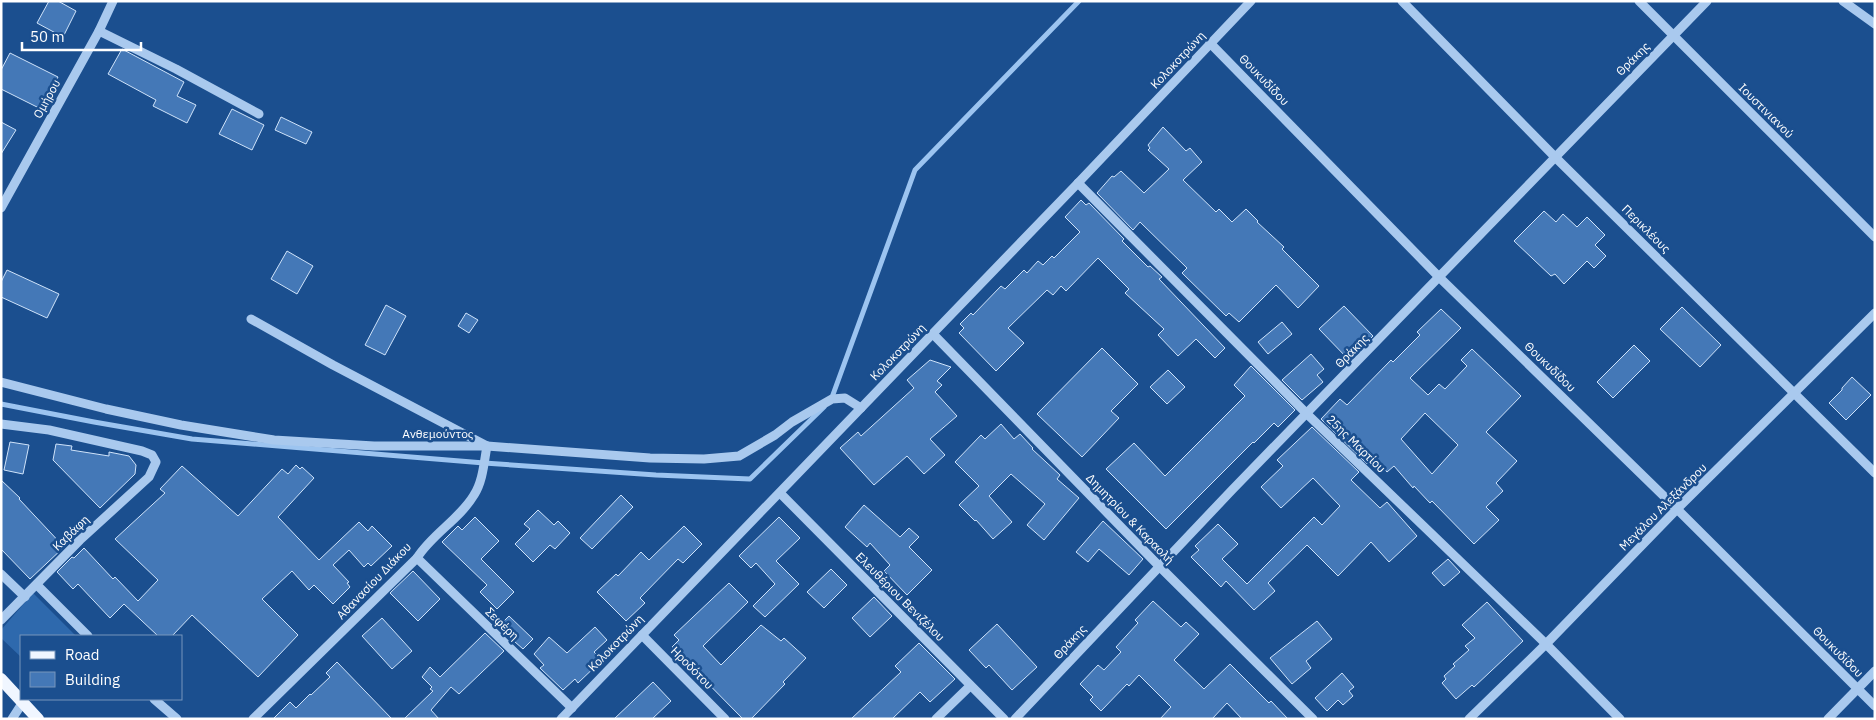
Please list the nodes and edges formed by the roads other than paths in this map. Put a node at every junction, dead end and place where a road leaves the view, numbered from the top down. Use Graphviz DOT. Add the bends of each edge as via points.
graph roads {
  1 [pos="113,1"];
  2 [pos="1250,1"];
  3 [pos="1402,1"];
  4 [pos="1639,1"];
  5 [pos="1708,1"];
  6 [pos="1843,1"];
  7 [pos="1875,24"];
  8 [pos="99,31"];
  9 [pos="1674,36"];
  10 [pos="1210,43"];
  11 [pos="259,114"];
  12 [pos="1555,157"];
  13 [pos="1078,183"];
  14 [pos="1,208"];
  15 [pos="1875,237"];
  16 [pos="1440,278"];
  17 [pos="1875,313"];
  18 [pos="251,319"];
  19 [pos="933,334"];
  20 [pos="1,382"];
  21 [pos="1794,393"];
  22 [pos="861,408"];
  23 [pos="1307,414"];
  24 [pos="1,424"];
  25 [pos="487,446"];
  26 [pos="1875,473"];
  27 [pos="780,493"];
  28 [pos="1677,509"];
  29 [pos="417,558"];
  30 [pos="1159,566"];
  31 [pos="1,574"];
  32 [pos="37,585"];
  33 [pos="25,597"];
  34 [pos="1,620"];
  35 [pos="87,635"];
  36 [pos="642,635"];
  37 [pos="1546,644"];
  38 [pos="1875,671"];
  39 [pos="1,680"];
  40 [pos="970,686"];
  41 [pos="1857,689"];
  42 [pos="20,699"];
  43 [pos="155,700"];
  44 [pos="23,702"];
  45 [pos="1875,706"];
  46 [pos="572,708"];
  47 [pos="12,719"];
  48 [pos="38,719"];
  49 [pos="176,719"];
  50 [pos="253,719"];
  51 [pos="561,719"];
  52 [pos="725,719"];
  53 [pos="936,719"];
  54 [pos="1004,719"];
  55 [pos="1015,719"];
  56 [pos="1313,719"];
  57 [pos="1469,719"];
  58 [pos="1620,719"];
  59 [pos="1828,719"];
  1 -- 8 [label="street, Ομήρου"];
  2 -- 10 [label="street, Κολοκοτρώνη"];
  3 -- 12 [label="street, Περικλέους"];
  4 -- 9 [label="street, Ιουστινιανού"];
  5 -- 9 [label="street, Θράκης"];
  6 -- 7 [label="street"];
  8 -- 11 [label="street"];
  8 -- 14 [label="street, Ομήρου"];
  9 -- 12 [label="street, Θράκης"];
  9 -- 15 [label="street, Ιουστινιανού"];
  10 -- 13 [label="street, Κολοκοτρώνη"];
  10 -- 16 [label="street, Θουκυδίδου"];
  12 -- 16 [label="street, Θράκης"];
  12 -- 21 [label="street, Περικλέους"];
  13 -- 19 [label="street, Κολοκοτρώνη"];
  13 -- 23 [label="street, 25ης Μαρτίου"];
  16 -- 23 [label="street, Θράκης"];
  16 -- 28 [label="street, Θουκυδίδου"];
  17 -- 21 [label="street, Μεγάλου Αλεξάνδρου"];
  18 -- 25 [label="street"];
  19 -- 22 [label="street, Κολοκοτρώνη"];
  19 -- 30 [label="street, Δημητρίου & Καραολή"];
  20 -- 25 [label="street, Ανθεμούντος" via="181,425 274,440 374,446"];
  21 -- 26 [label="street, Περικλέους"];
  21 -- 28 [label="street, Μεγάλου Αλεξάνδρου"];
  22 -- 25 [label="street, Ανθεμούντος" via="845,398 832,399 740,456 650,458"];
  22 -- 27 [label="street, Κολοκοτρώνη"];
  23 -- 30 [label="street, Θράκης"];
  23 -- 37 [label="street, 25ης Μαρτίου"];
  24 -- 32 [label="street, Καβάφη" via="49,430 142,451 152,455 156,462 149,477 80,540"];
  25 -- 29 [label="street, Αθανασίου Διάκου" via="475,494"];
  27 -- 36 [label="street, Κολοκοτρώνη"];
  27 -- 40 [label="street, Ελευθέριου Βενιζέλου"];
  28 -- 37 [label="street, Μεγάλου Αλεξάνδρου"];
  28 -- 41 [label="street, Θουκυδίδου"];
  29 -- 46 [label="street, Σεφέρη"];
  29 -- 50 [label="street, Αθανασίου Διάκου"];
  30 -- 55 [label="street, Θράκης"];
  30 -- 56 [label="street, Δημητρίου & Καραολή"];
  31 -- 33 [label="street"];
  32 -- 33 [label="street, Καβάφη"];
  32 -- 35 [label="street"];
  33 -- 34 [label="street, Καβάφη"];
  36 -- 46 [label="street, Κολοκοτρώνη"];
  36 -- 52 [label="street, Ηροδότου"];
  37 -- 57 [label="street, Μεγάλου Αλεξάνδρου"];
  37 -- 58 [label="street, 25ης Μαρτίου"];
  38 -- 41 [label="street"];
  39 -- 42 [label="main road"];
  40 -- 53 [label="street"];
  40 -- 54 [label="street, Ελευθέριου Βενιζέλου"];
  41 -- 45 [label="street, Θουκυδίδου"];
  41 -- 59 [label="street"];
  43 -- 49 [label="street"];
  44 -- 47 [label="street"];
  44 -- 48 [label="main road"];
  46 -- 51 [label="street, Κολοκοτρώνη"];
}
